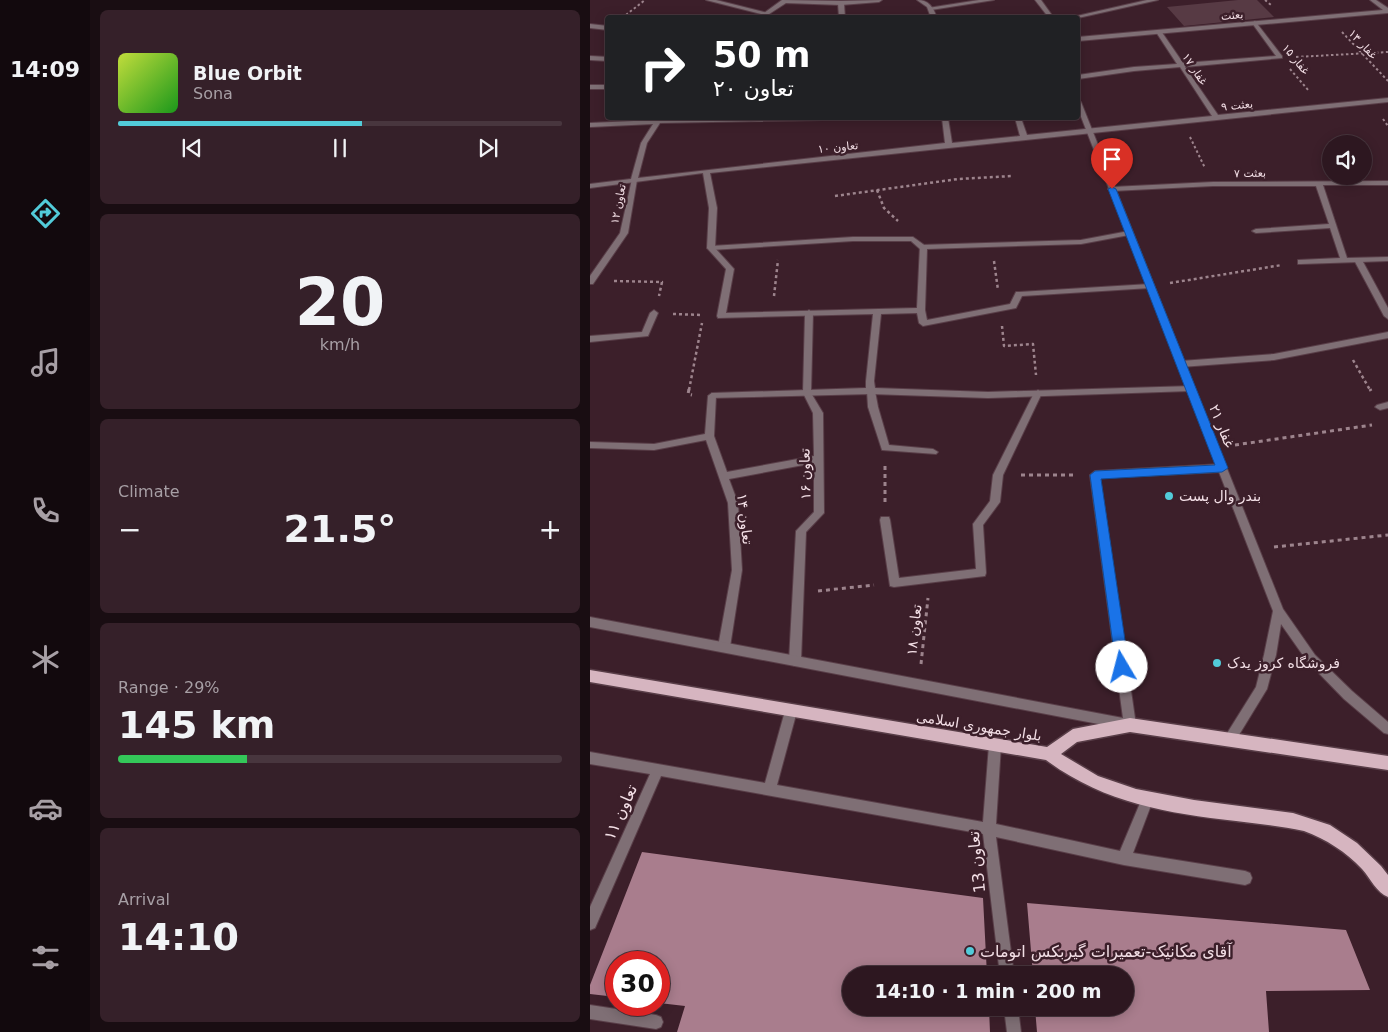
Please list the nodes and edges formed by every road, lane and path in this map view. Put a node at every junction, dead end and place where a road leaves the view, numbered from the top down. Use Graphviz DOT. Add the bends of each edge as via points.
graph roads {
  1 [pos="645,0"];
  2 [pos="709,0"];
  3 [pos="785,0"];
  4 [pos="879,0"];
  5 [pos="920,0"];
  6 [pos="991,0"];
  7 [pos="1038,0"];
  8 [pos="1155,0"];
  9 [pos="1373,0"];
  10 [pos="842,4"];
  11 [pos="931,8"];
  12 [pos="1388,11"];
  13 [pos="765,13"];
  14 [pos="626,15"];
  15 [pos="763,15"];
  16 [pos="842,15"];
  17 [pos="933,15"];
  18 [pos="1050,15"];
  19 [pos="1080,16"];
  20 [pos="1328,16"];
  21 [pos="1255,23"];
  22 [pos="590,26"];
  23 [pos="605,28"];
  24 [pos="1159,32"];
  25 [pos="1080,39"];
  26 [pos="1388,52"];
  27 [pos="1362,54"];
  28 [pos="1280,57"];
  29 [pos="590,58"];
  30 [pos="605,59"];
  31 [pos="1180,65"];
  32 [pos="1080,77"];
  33 [pos="1388,81"];
  34 [pos="605,87"];
  35 [pos="590,88"];
  36 [pos="1388,100"];
  37 [pos="1080,107"];
  38 [pos="1323,107"];
  39 [pos="1216,117"];
  40 [pos="648,120"];
  41 [pos="659,120"];
  42 [pos="945,120"];
  43 [pos="1019,120"];
  44 [pos="1182,121"];
  45 [pos="590,125"];
  46 [pos="1089,131"];
  47 [pos="1024,137"];
  48 [pos="950,145"];
  49 [pos="706,171"];
  50 [pos="1012,176"];
  51 [pos="634,180"];
  52 [pos="1319,183"];
  53 [pos="1388,183"];
  54 [pos="1213,184"];
  55 [pos="590,186"];
  56 [pos="1112,189"];
  57 [pos="877,190"];
  58 [pos="835,196"];
  59 [pos="1332,226"];
  60 [pos="1256,231"];
  61 [pos="1130,233"];
  62 [pos="901,239"];
  63 [pos="780,243"];
  64 [pos="923,247"];
  65 [pos="711,248"];
  66 [pos="1388,259"];
  67 [pos="1344,260"];
  68 [pos="1358,260"];
  69 [pos="1301,262"];
  70 [pos="590,281"];
  71 [pos="1150,286"];
  72 [pos="920,310"];
  73 [pos="877,311"];
  74 [pos="654,313"];
  75 [pos="809,313"];
  76 [pos="772,314"];
  77 [pos="1388,316"];
  78 [pos="1388,335"];
  79 [pos="590,339"];
  80 [pos="1344,344"];
  81 [pos="1181,364"];
  82 [pos="1190,388"];
  83 [pos="871,391"];
  84 [pos="807,393"];
  85 [pos="1038,393"];
  86 [pos="712,396"];
  87 [pos="1384,406"];
  88 [pos="709,436"];
  89 [pos="590,445"];
  90 [pos="885,448"];
  91 [pos="1214,448"];
  92 [pos="932,452"];
  93 [pos="818,459"];
  94 [pos="1222,468"];
  95 [pos="998,475"];
  96 [pos="1095,475"];
  97 [pos="724,476"];
  98 [pos="885,520"];
  99 [pos="1388,536"];
  100 [pos="1254,550"];
  101 [pos="930,578"];
  102 [pos="894,583"];
  103 [pos="798,593"];
  104 [pos="1278,611"];
  105 [pos="590,622"];
  106 [pos="724,647"];
  107 [pos="795,661"];
  108 [pos="591,678"];
  109 [pos="919,684"];
  110 [pos="792,711"];
  111 [pos="1130,725"];
  112 [pos="1388,729"];
  113 [pos="1230,739"];
  114 [pos="995,745"];
  115 [pos="1050,754"];
  116 [pos="590,758"];
  117 [pos="1388,763"];
  118 [pos="658,770"];
  119 [pos="769,790"];
  120 [pos="1147,800"];
  121 [pos="989,829"];
  122 [pos="1124,858"];
  123 [pos="1245,878"];
  124 [pos="1388,889"];
  125 [pos="590,923"];
  126 [pos="1006,966"];
  127 [pos="590,1012"];
  128 [pos="1012,1016"];
  129 [pos="656,1022"];
  130 [pos="1014,1032"];
  1 -- 14 [label="path"];
  2 -- 13 [label="street"];
  3 -- 10 [label="street"];
  3 -- 13 [label="street"];
  4 -- 10 [label="street"];
  5 -- 11 [label="street"];
  6 -- 11 [label="street"];
  7 -- 18 [label="street"];
  8 -- 19 [label="street"];
  9 -- 12 [label="street"];
  10 -- 16 [label="street"];
  11 -- 17 [label="street"];
  12 -- 20 [label="street, بعثت"];
  13 -- 15 [label="street"];
  20 -- 21 [label="street, بعثت"];
  20 -- 27 [label="path, غفار ۱۳"];
  21 -- 24 [label="street, بعثت"];
  21 -- 28 [label="street, غفار ۱۵"];
  22 -- 23 [label="street"];
  24 -- 25 [label="street, بعثت"];
  24 -- 31 [label="street, غفار ۱۷"];
  26 -- 27 [label="path"];
  27 -- 28 [label="path"];
  27 -- 33 [label="path, غفار ۱۳"];
  28 -- 31 [label="street"];
  28 -- 38 [label="path, غفار ۱۵"];
  29 -- 30 [label="street"];
  31 -- 32 [label="street"];
  31 -- 39 [label="street, غفار ۱۷"];
  34 -- 35 [label="street"];
  36 -- 38 [label="street, بعثت ۹"];
  37 -- 46 [label="street, غفار ۲۱"];
  38 -- 39 [label="street, بعثت ۹"];
  39 -- 44 [label="street, بعثت ۹"];
  40 -- 45 [label="street"];
  41 -- 51 [label="street, تعاون ۱۲" via="644,143"];
  42 -- 48 [label="street"];
  43 -- 47 [label="street"];
  44 -- 46 [label="street, بعثت ۹"];
  44 -- 54 [label="path"];
  46 -- 47 [label="street, تعاون ۱۰"];
  46 -- 56 [label="street, غفار ۲۱"];
  47 -- 48 [label="street, تعاون ۱۰"];
  48 -- 49 [label="street, تعاون ۱۰"];
  49 -- 51 [label="street, تعاون ۱۰"];
  49 -- 65 [label="street" via="713,208"];
  50 -- 57 [label="path" via="958,179"];
  51 -- 55 [label="street, تعاون ۱۰"];
  51 -- 70 [label="street, تعاون ۱۲" via="624,233"];
  52 -- 53 [label="street, بعثت ۷"];
  52 -- 54 [label="street, بعثت ۷"];
  52 -- 59 [label="street"];
  54 -- 56 [label="street, بعثت ۷"];
  56 -- 61 [label="street, غفار ۲۱"];
  57 -- 58 [label="path"];
  57 -- 62 [label="path" via="884,208 898,219"];
  59 -- 60 [label="street"];
  59 -- 67 [label="street"];
  61 -- 64 [label="street" via="1081,242"];
  61 -- 71 [label="street, غفار ۲۱"];
  62 -- 63 [label="street"];
  62 -- 64 [label="street" via="913,239"];
  63 -- 65 [label="street"];
  63 -- 76 [label="path"];
  64 -- 72 [label="street"];
  65 -- 76 [label="street" via="730,270 721,316"];
  66 -- 68 [label="street"];
  67 -- 68 [label="street"];
  67 -- 69 [label="street"];
  68 -- 77 [label="street"];
  69 -- 71 [label="path"];
  70 -- 74 [label="path" via="662,282"];
  71 -- 72 [label="street" via="1019,294 1013,306 922,323"];
  71 -- 81 [label="street, غفار ۲۱"];
  72 -- 73 [label="street"];
  73 -- 75 [label="street"];
  73 -- 83 [label="street"];
  74 -- 79 [label="street" via="645,334"];
  74 -- 86 [label="path" via="704,315 688,394"];
  75 -- 76 [label="street"];
  75 -- 84 [label="street, تعاون ۱۶"];
  78 -- 80 [label="street"];
  80 -- 81 [label="street" via="1274,357"];
  80 -- 87 [label="path"];
  81 -- 82 [label="street, غفار ۲۱"];
  82 -- 85 [label="street"];
  82 -- 91 [label="street, غفار ۲۱"];
  83 -- 84 [label="street"];
  83 -- 85 [label="street" via="988,395"];
  83 -- 90 [label="street"];
  84 -- 86 [label="street"];
  84 -- 93 [label="street, تعاون ۱۶" via="818,413"];
  85 -- 95 [label="street"];
  86 -- 88 [label="street, تعاون ۱۴"];
  87 -- 91 [label="path" via="1386,423"];
  88 -- 89 [label="street" via="654,447"];
  88 -- 97 [label="street, تعاون ۱۴"];
  90 -- 92 [label="street"];
  90 -- 98 [label="path"];
  91 -- 94 [label="street, غفار ۲۱"];
  93 -- 97 [label="street"];
  93 -- 103 [label="street, تعاون ۱۶" via="819,512 801,531"];
  94 -- 96 [label="street"];
  94 -- 100 [label="street, غفار ۲۱"];
  95 -- 96 [label="path"];
  95 -- 101 [label="street" via="994,502 978,524 981,572"];
  96 -- 111 [label="street"];
  97 -- 106 [label="street, تعاون ۱۴" via="732,503 737,570"];
  98 -- 102 [label="street"];
  99 -- 100 [label="path"];
  100 -- 104 [label="street, غفار ۲۱"];
  101 -- 102 [label="street"];
  101 -- 109 [label="path, تعاون ۱۸"];
  102 -- 103 [label="path"];
  103 -- 107 [label="street, تعاون ۱۶"];
  104 -- 112 [label="street, غفار ۲۱" via="1311,658"];
  104 -- 113 [label="street" via="1261,689"];
  105 -- 106 [label="street"];
  106 -- 107 [label="street"];
  107 -- 109 [label="street"];
  108 -- 110 [label="main road, بلوار جمهوری اسلامی"];
  109 -- 111 [label="street"];
  110 -- 114 [label="main road, بلوار جمهوری اسلامی"];
  110 -- 119 [label="street"];
  111 -- 113 [label="main road, بلوار جمهوری اسلامی"];
  111 -- 115 [label="main road, بلوار جمهوری اسلامی" via="1073,736"];
  113 -- 117 [label="main road, بلوار جمهوری اسلامی"];
  114 -- 115 [label="main road, بلوار جمهوری اسلامی"];
  114 -- 121 [label="street, تعاون 13"];
  115 -- 120 [label="main road" via="1076,774 1098,785"];
  116 -- 118 [label="street"];
  118 -- 119 [label="street"];
  118 -- 125 [label="street, تعاون ۱۱"];
  119 -- 121 [label="street"];
  120 -- 122 [label="street"];
  120 -- 124 [label="main road" via="1297,823 1322,831 1347,845"];
  121 -- 122 [label="street"];
  121 -- 126 [label="street, تعاون 13"];
  122 -- 123 [label="street"];
  127 -- 129 [label="street"];
  128 -- 130 [label="street"];
}
